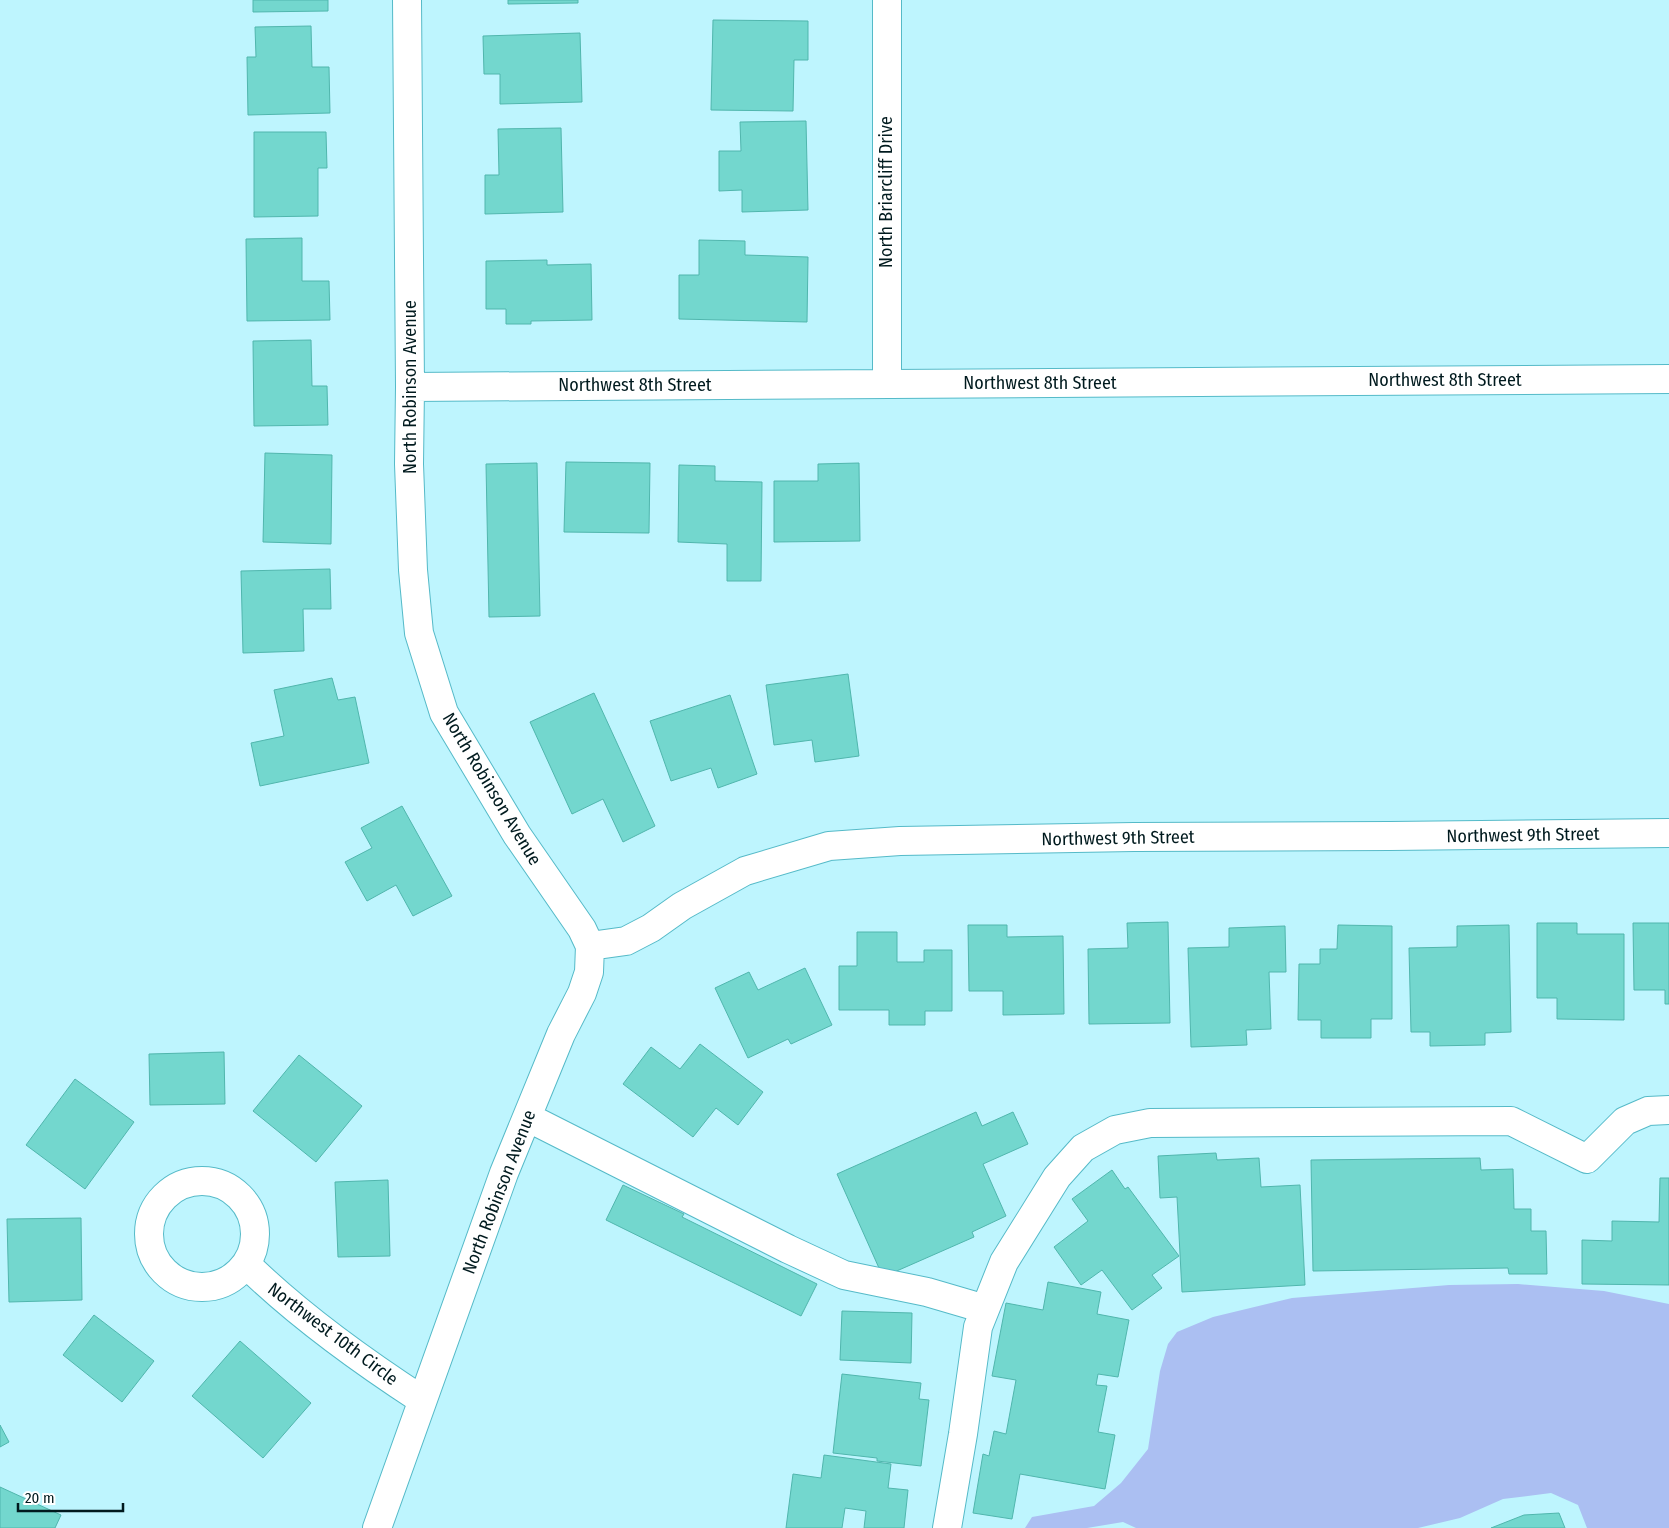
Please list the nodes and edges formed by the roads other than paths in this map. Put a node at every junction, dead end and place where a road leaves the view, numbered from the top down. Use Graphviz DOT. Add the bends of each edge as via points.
graph roads {
  1 [pos="407,0"];
  2 [pos="888,0"];
  3 [pos="1669,379"];
  4 [pos="886,383"];
  5 [pos="410,387"];
  6 [pos="1669,833"];
  7 [pos="590,946"];
  8 [pos="1669,1110"];
  9 [pos="527,1118"];
  10 [pos="246,1264"];
  11 [pos="985,1309"];
  12 [pos="422,1400"];
  13 [pos="377,1528"];
  14 [pos="946,1528"];
  1 -- 5 [label="street, North Robinson Avenue"];
  2 -- 4 [label="street, North Briarcliff Drive"];
  3 -- 4 [label="street, Northwest 8th Street"];
  4 -- 5 [label="street, Northwest 8th Street"];
  5 -- 7 [label="street, North Robinson Avenue" via="413,570 419,633 428,664 444,713 517,835 582,929"];
  6 -- 7 [label="street, Northwest 9th Street" via="1124,837 900,841 829,846 745,871 626,941"];
  7 -- 9 [label="street, North Robinson Avenue" via="589,972 582,993 561,1034"];
  8 -- 11 [label="street" via="1648,1111 1625,1121 1587,1159 1512,1121 1150,1123 1114,1130 1083,1148 1057,1177 1004,1262"];
  9 -- 11 [label="street" via="844,1275 928,1292"];
  9 -- 12 [label="street, North Robinson Avenue"];
  10 -- 12 [label="street, Northwest 10th Circle" via="271,1288 369,1364"];
  11 -- 14 [label="street" via="978,1327"];
  12 -- 13 [label="street, North Robinson Avenue"];
}
